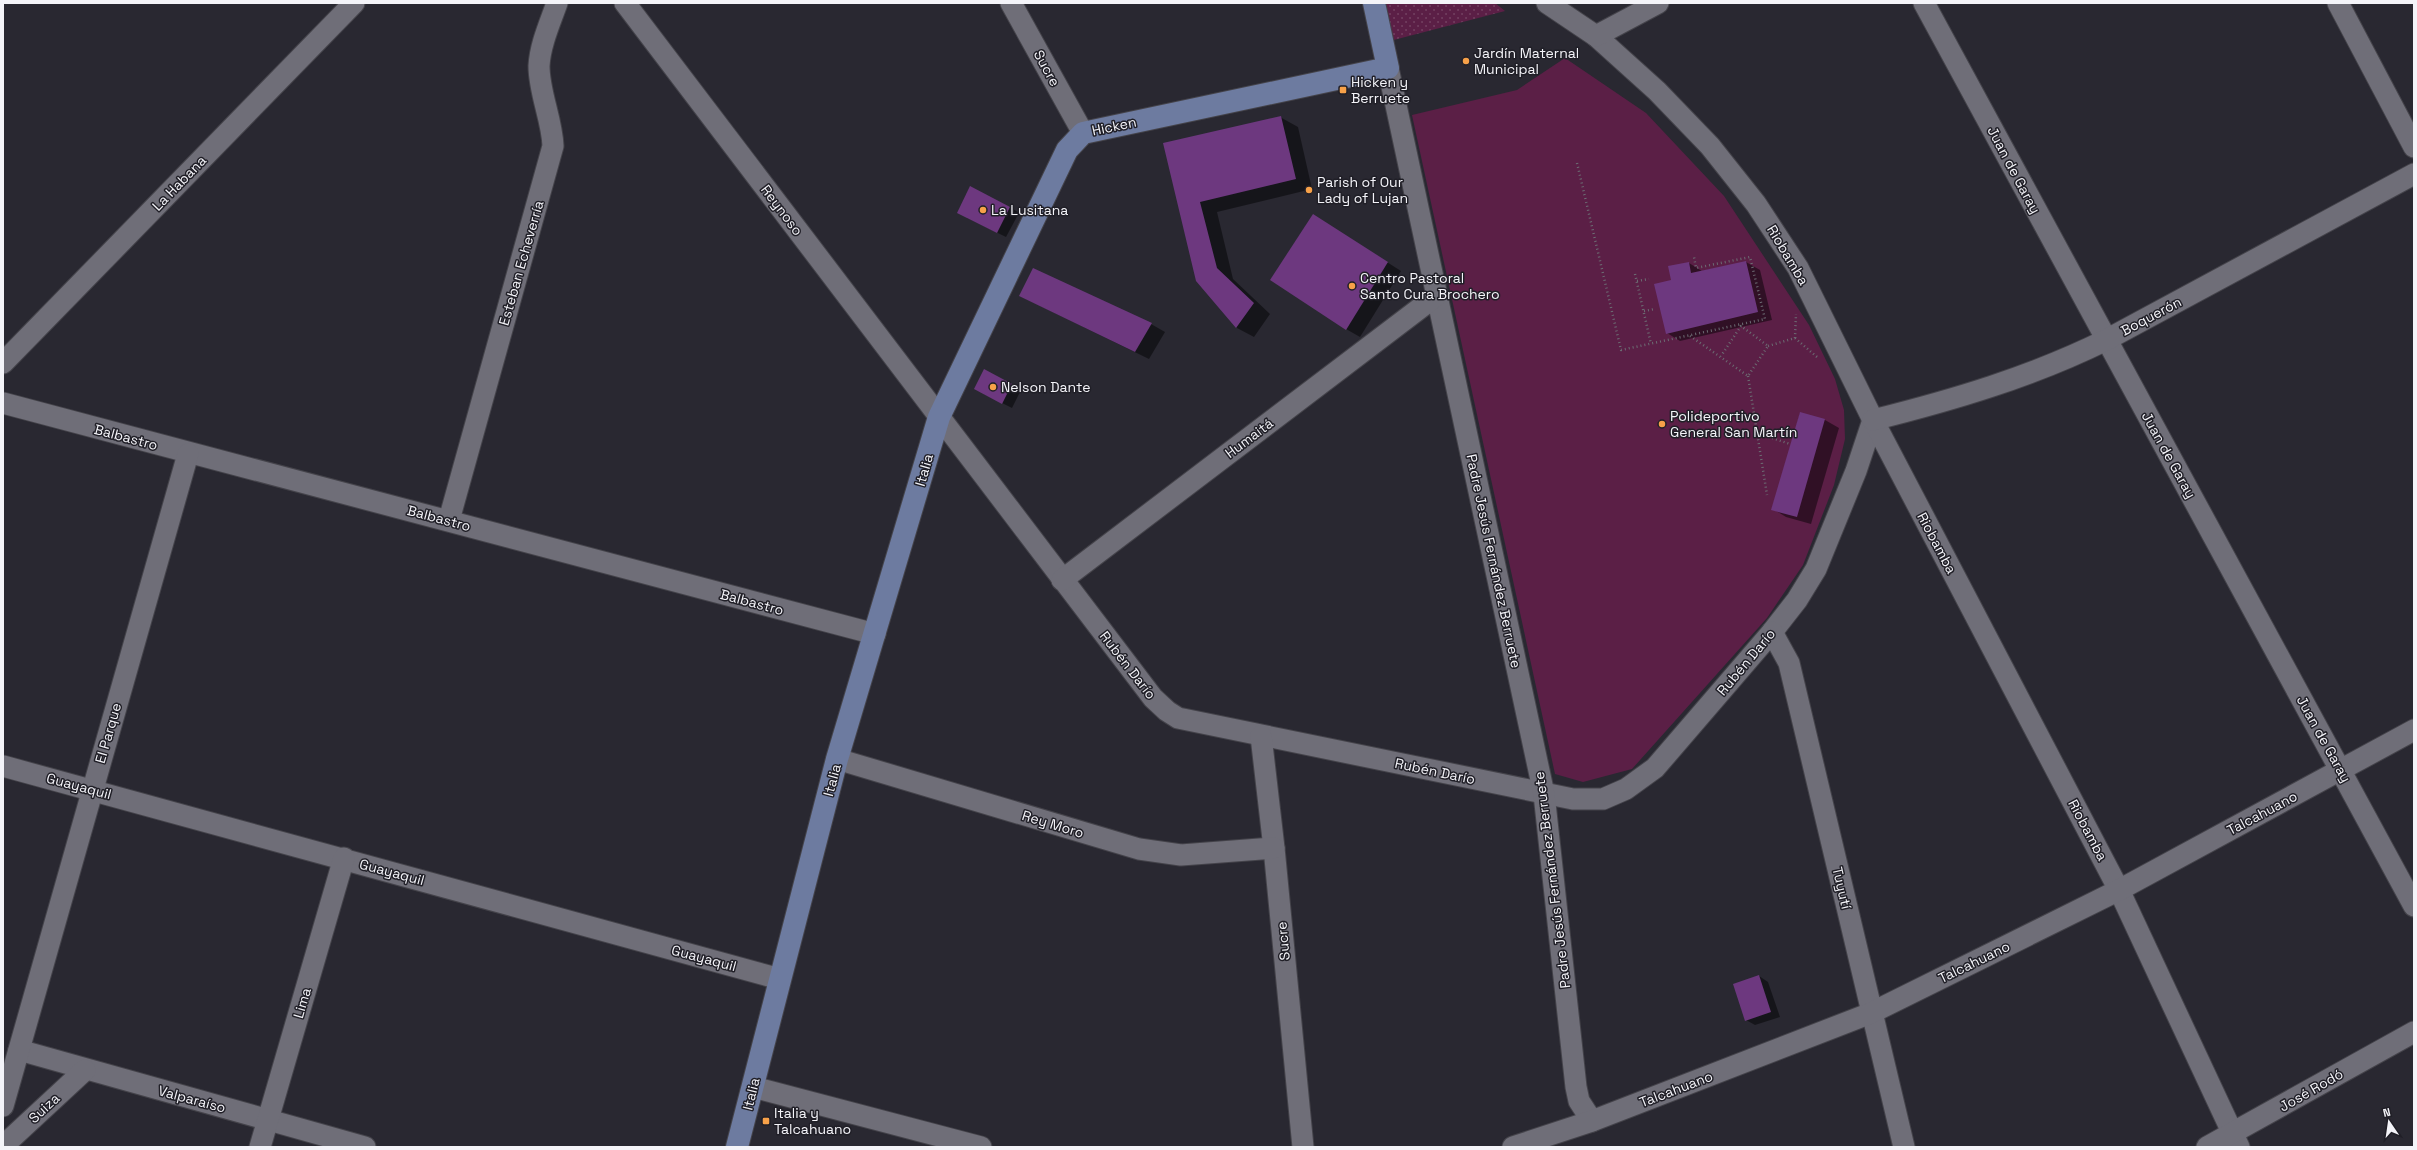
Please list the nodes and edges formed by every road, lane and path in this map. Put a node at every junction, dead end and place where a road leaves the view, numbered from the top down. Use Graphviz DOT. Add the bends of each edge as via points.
graph roads {
  1 [pos="354,3"];
  2 [pos="557,3"];
  3 [pos="626,3"];
  4 [pos="1010,3"];
  5 [pos="1374,3"];
  6 [pos="1547,3"];
  7 [pos="1658,3"];
  8 [pos="1924,3"];
  9 [pos="2338,3"];
  10 [pos="1596,36"];
  11 [pos="1388,68"];
  12 [pos="1083,133"];
  13 [pos="2414,148"];
  14 [pos="1577,164"];
  15 [pos="2414,174"];
  16 [pos="1694,257"];
  17 [pos="1635,274"];
  18 [pos="1649,278"];
  19 [pos="1637,281"];
  20 [pos="1436,296"];
  21 [pos="1796,307"];
  22 [pos="1655,309"];
  23 [pos="1644,311"];
  24 [pos="1741,326"];
  25 [pos="1690,336"];
  26 [pos="2106,340"];
  27 [pos="1651,344"];
  28 [pos="1768,346"];
  29 [pos="1721,356"];
  30 [pos="3,363"];
  31 [pos="1748,376"];
  32 [pos="3,403"];
  33 [pos="939,417"];
  34 [pos="1873,420"];
  35 [pos="1758,432"];
  36 [pos="1790,444"];
  37 [pos="188,454"];
  38 [pos="1767,495"];
  39 [pos="449,520"];
  40 [pos="1062,580"];
  41 [pos="1772,632"];
  42 [pos="875,634"];
  43 [pos="2414,730"];
  44 [pos="1261,736"];
  45 [pos="837,759"];
  46 [pos="3,766"];
  47 [pos="2341,770"];
  48 [pos="92,790"];
  49 [pos="1544,794"];
  50 [pos="1274,848"];
  51 [pos="344,858"];
  52 [pos="2119,890"];
  53 [pos="2414,906"];
  54 [pos="780,979"];
  55 [pos="1871,1013"];
  56 [pos="2414,1032"];
  57 [pos="19,1050"];
  58 [pos="85,1070"];
  59 [pos="753,1087"];
  60 [pos="3,1106"];
  61 [pos="268,1119"];
  62 [pos="1592,1121"];
  63 [pos="2236,1140"];
  64 [pos="3,1146"];
  65 [pos="260,1147"];
  66 [pos="365,1147"];
  67 [pos="737,1147"];
  68 [pos="981,1147"];
  69 [pos="1303,1147"];
  70 [pos="1514,1147"];
  71 [pos="1904,1147"];
  72 [pos="2207,1147"];
  1 -- 30 [label="street, La Habana"];
  2 -- 39 [label="street, Esteban Echeverría" via="539,66 553,129 553,146"];
  3 -- 33 [label="street, Reynoso"];
  4 -- 12 [label="street, Sucre"];
  5 -- 11 [label="street, Padre Jesús Fernández Berruete"];
  6 -- 10 [label="street, Riobamba"];
  7 -- 10 [label="street"];
  8 -- 26 [label="street, Juan de Garay"];
  9 -- 13 [label="street"];
  10 -- 34 [label="street, Riobamba" via="1657,90 1710,146 1756,204 1798,268"];
  11 -- 12 [label="street, Hicken"];
  11 -- 20 [label="street, Padre Jesús Fernández Berruete"];
  12 -- 33 [label="street, Hicken" via="1067,150"];
  14 -- 27 [label="path" via="1621,350"];
  15 -- 26 [label="street, Boquerón"];
  16 -- 24 [label="path" via="1696,268 1750,257 1765,319"];
  17 -- 19 [label="path"];
  18 -- 19 [label="path"];
  19 -- 23 [label="path"];
  20 -- 40 [label="street, Humaitá"];
  20 -- 49 [label="street, Padre Jesús Fernández Berruete"];
  21 -- 28 [label="path" via="1795,338"];
  22 -- 23 [label="path"];
  23 -- 27 [label="path"];
  24 -- 25 [label="path"];
  24 -- 28 [label="path"];
  24 -- 29 [label="path"];
  25 -- 27 [label="path"];
  25 -- 29 [label="path"];
  26 -- 34 [label="street, Boquerón" via="2061,362 2000,385"];
  26 -- 47 [label="street, Juan de Garay"];
  28 -- 31 [label="path"];
  29 -- 31 [label="path"];
  31 -- 35 [label="path"];
  32 -- 37 [label="street, Balbastro"];
  33 -- 40 [label="street, Rubén Darío"];
  33 -- 42 [label="street, Italia"];
  34 -- 41 [label="street, Rubén Darío" via="1856,471 1816,569 1797,600"];
  34 -- 52 [label="street, Riobamba"];
  35 -- 36 [label="path"];
  35 -- 38 [label="path"];
  37 -- 39 [label="street, Balbastro"];
  37 -- 48 [label="street, El Parque"];
  39 -- 42 [label="street, Balbastro"];
  40 -- 44 [label="street, Rubén Darío" via="1153,698 1166,711 1178,718"];
  41 -- 49 [label="street, Rubén Darío" via="1655,768 1626,789 1602,800"];
  41 -- 55 [label="street, Tuyutí" via="1789,663"];
  42 -- 45 [label="street, Italia"];
  43 -- 47 [label="street, Talcahuano"];
  44 -- 49 [label="street, Rubén Darío"];
  44 -- 50 [label="street, Sucre"];
  45 -- 50 [label="street, Rey Moro" via="1139,850 1181,855"];
  45 -- 54 [label="street, Italia"];
  46 -- 48 [label="street, Guayaquil"];
  47 -- 52 [label="street, Talcahuano"];
  47 -- 53 [label="street, Juan de Garay"];
  48 -- 51 [label="street, Guayaquil"];
  48 -- 57 [label="street, El Parque"];
  49 -- 62 [label="street, Padre Jesús Fernández Berruete" via="1576,1087 1579,1101"];
  50 -- 69 [label="street, Sucre"];
  51 -- 54 [label="street, Guayaquil"];
  51 -- 61 [label="street, Lima"];
  52 -- 55 [label="street, Talcahuano"];
  52 -- 63 [label="street, Riobamba"];
  54 -- 59 [label="street, Italia"];
  55 -- 62 [label="street, Talcahuano"];
  55 -- 71 [label="street, Tuyutí"];
  56 -- 63 [label="street, José Rodó"];
  57 -- 58 [label="street, Valparaíso"];
  57 -- 60 [label="street, El Parque"];
  58 -- 61 [label="street, Valparaíso"];
  58 -- 64 [label="street, Suiza"];
  59 -- 67 [label="street, Italia"];
  59 -- 68 [label="street"];
  61 -- 65 [label="street, Lima"];
  61 -- 66 [label="street, Valparaíso"];
  62 -- 70 [label="street, Talcahuano"];
  63 -- 72 [label="street, José Rodó"];
}
